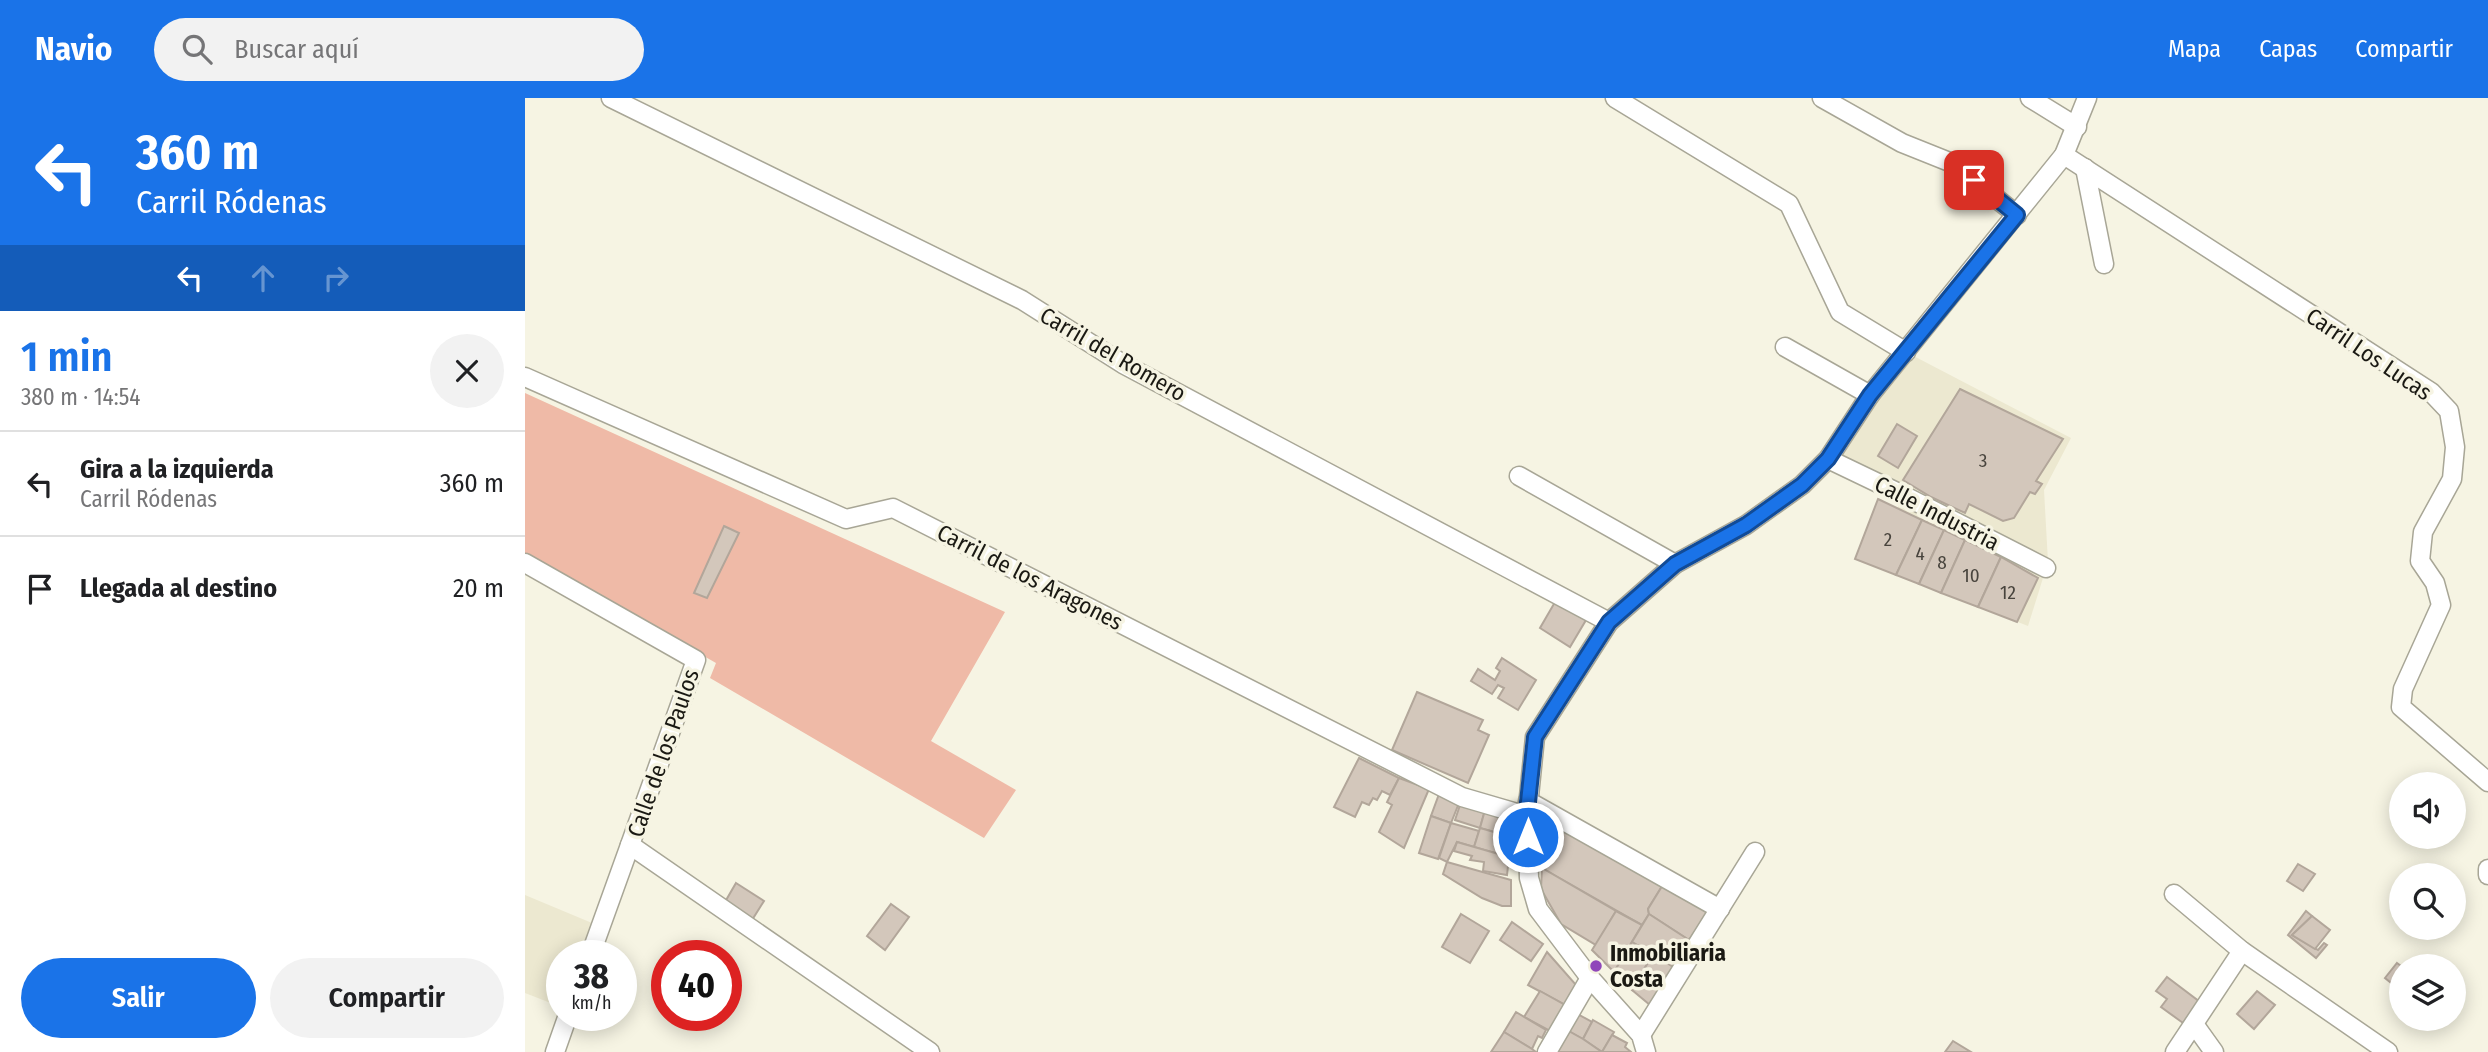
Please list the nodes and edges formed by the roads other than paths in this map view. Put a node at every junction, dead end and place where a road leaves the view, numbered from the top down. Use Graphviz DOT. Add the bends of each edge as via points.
graph roads {
  1 [pos="611,98"];
  2 [pos="1615,98"];
  3 [pos="1822,98"];
  4 [pos="2030,98"];
  5 [pos="2087,98"];
  6 [pos="2077,127"];
  7 [pos="2064,155"];
  8 [pos="2085,168"];
  9 [pos="2017,215"];
  10 [pos="2104,264"];
  11 [pos="1785,347"];
  12 [pos="1906,352"];
  13 [pos="525,377"];
  14 [pos="1870,395"];
  15 [pos="1828,459"];
  16 [pos="1519,476"];
  17 [pos="525,563"];
  18 [pos="1675,564"];
  19 [pos="2046,568"];
  20 [pos="1609,622"];
  21 [pos="2488,782"];
  22 [pos="1527,809"];
  23 [pos="630,845"];
  24 [pos="1755,852"];
  25 [pos="2488,869"];
  26 [pos="2488,875"];
  27 [pos="2174,894"];
  28 [pos="1720,909"];
  29 [pos="596,940"];
  30 [pos="2242,951"];
  31 [pos="1590,978"];
  32 [pos="2194,1024"];
  33 [pos="562,1031"];
  34 [pos="1644,1044"];
  35 [pos="555,1052"];
  36 [pos="930,1052"];
  37 [pos="1547,1052"];
  38 [pos="2175,1052"];
  39 [pos="2214,1052"];
  40 [pos="2388,1052"];
  1 -- 20 [label="street, Carril del Romero" via="1021,300 1123,364"];
  2 -- 12 [label="street" via="1789,204 1840,312"];
  3 -- 9 [label="street" via="1902,143 1952,163"];
  4 -- 6 [label="street"];
  5 -- 6 [label="street"];
  6 -- 7 [label="street"];
  7 -- 8 [label="street, Carril Los Lucas"];
  7 -- 9 [label="street"];
  8 -- 10 [label="street"];
  8 -- 21 [label="street, Carril Los Lucas" via="2431,393 2448,411 2455,447 2452,479 2423,532 2420,561 2435,583 2441,605 2403,689 2401,708"];
  9 -- 12 [label="street"];
  11 -- 14 [label="street"];
  12 -- 14 [label="street"];
  13 -- 22 [label="street, Carril de los Aragones" via="846,519 893,508 1462,797"];
  14 -- 15 [label="street"];
  15 -- 18 [label="street" via="1802,485 1746,525"];
  15 -- 19 [label="street, Calle Industria"];
  16 -- 18 [label="street"];
  17 -- 23 [label="street, Calle de los Paulos" via="696,660"];
  18 -- 20 [label="street"];
  20 -- 22 [label="street" via="1535,737"];
  22 -- 28 [label="street, Carril de los Aragones"];
  22 -- 31 [label="street" via="1529,878 1538,909"];
  23 -- 29 [label="street"];
  23 -- 36 [label="street, Calle de los Paulos"];
  24 -- 28 [label="street"];
  25 -- 26 [label="street"];
  27 -- 30 [label="street"];
  28 -- 34 [label="street"];
  30 -- 32 [label="street"];
  30 -- 40 [label="street"];
  31 -- 34 [label="street"];
  31 -- 37 [label="street"];
  32 -- 38 [label="street"];
  32 -- 39 [label="street"];
  33 -- 35 [label="street"];
}
